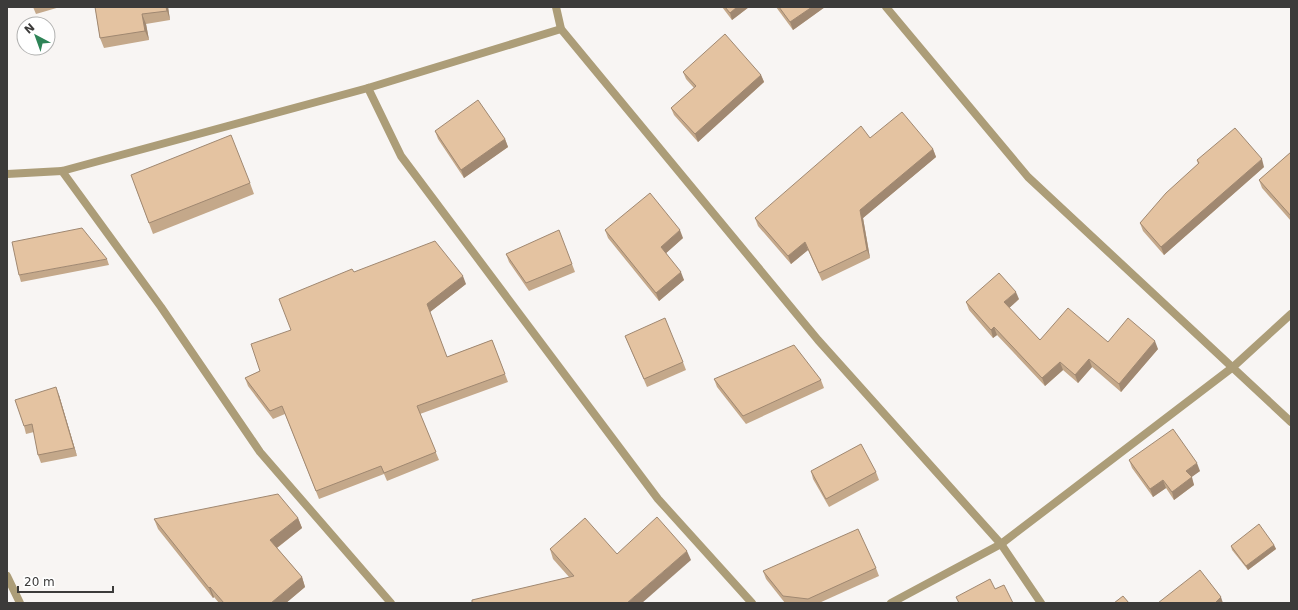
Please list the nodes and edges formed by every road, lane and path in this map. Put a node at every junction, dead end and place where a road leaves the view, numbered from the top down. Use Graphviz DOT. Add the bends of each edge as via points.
graph roads {
  1 [pos="556,7"];
  2 [pos="886,7"];
  3 [pos="561,28"];
  4 [pos="368,88"];
  5 [pos="62,171"];
  6 [pos="7,174"];
  7 [pos="1291,314"];
  8 [pos="1233,367"];
  9 [pos="1291,422"];
  10 [pos="1000,544"];
  11 [pos="7,576"];
  12 [pos="20,603"];
  13 [pos="391,603"];
  14 [pos="752,603"];
  15 [pos="891,603"];
  16 [pos="1041,603"];
  1 -- 3 [label="street"];
  2 -- 8 [label="street" via="1028,177"];
  3 -- 4 [label="street"];
  3 -- 10 [label="street" via="818,340"];
  4 -- 5 [label="street"];
  4 -- 14 [label="street" via="401,156 658,499"];
  5 -- 6 [label="street"];
  5 -- 13 [label="street" via="161,307 260,452"];
  7 -- 8 [label="street"];
  8 -- 9 [label="street"];
  8 -- 10 [label="street"];
  10 -- 15 [label="street"];
  10 -- 16 [label="street"];
  11 -- 12 [label="street"];
}
